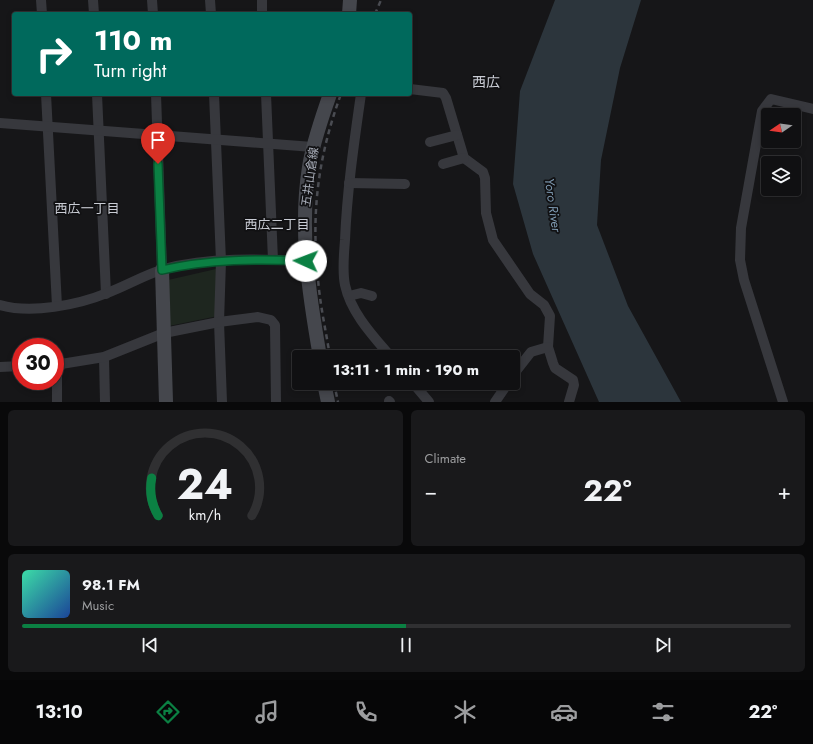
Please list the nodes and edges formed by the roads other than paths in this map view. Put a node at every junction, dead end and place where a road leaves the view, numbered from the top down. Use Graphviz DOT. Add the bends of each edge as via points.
graph roads {
  1 [pos="41,0"];
  2 [pos="93,0"];
  3 [pos="152,0"];
  4 [pos="210,0"];
  5 [pos="262,0"];
  6 [pos="350,0"];
  7 [pos="42,12"];
  8 [pos="94,12"];
  9 [pos="153,12"];
  10 [pos="211,12"];
  11 [pos="262,12"];
  12 [pos="349,12"];
  13 [pos="412,89"];
  14 [pos="46,96"];
  15 [pos="97,96"];
  16 [pos="156,96"];
  17 [pos="214,96"];
  18 [pos="266,96"];
  19 [pos="329,96"];
  20 [pos="361,96"];
  21 [pos="813,109"];
  22 [pos="0,123"];
  23 [pos="48,126"];
  24 [pos="99,130"];
  25 [pos="157,134"];
  26 [pos="457,135"];
  27 [pos="215,140"];
  28 [pos="430,142"];
  29 [pos="268,145"];
  30 [pos="313,147"];
  31 [pos="464,158"];
  32 [pos="442,164"];
  33 [pos="349,183"];
  34 [pos="405,184"];
  35 [pos="274,260"];
  36 [pos="221,261"];
  37 [pos="306,261"];
  38 [pos="162,270"];
  39 [pos="106,294"];
  40 [pos="349,296"];
  41 [pos="372,296"];
  42 [pos="0,305"];
  43 [pos="57,306"];
  44 [pos="219,322"];
  45 [pos="164,333"];
  46 [pos="548,347"];
  47 [pos="319,350"];
  48 [pos="384,350"];
  49 [pos="104,357"];
  50 [pos="64,364"];
  51 [pos="12,366"];
  52 [pos="520,366"];
  53 [pos="0,367"];
  54 [pos="57,390"];
  55 [pos="325,390"];
  56 [pos="419,390"];
  57 [pos="503,390"];
  58 [pos="57,402"];
  59 [pos="105,402"];
  60 [pos="166,402"];
  61 [pos="222,402"];
  62 [pos="276,402"];
  63 [pos="328,402"];
  64 [pos="430,402"];
  65 [pos="495,402"];
  66 [pos="569,402"];
  67 [pos="783,402"];
  1 -- 7 [label="street"];
  2 -- 8 [label="street"];
  3 -- 9 [label="street"];
  4 -- 10 [label="street"];
  5 -- 11 [label="street"];
  6 -- 12 [label="main road"];
  13 -- 26 [label="street" via="443,93"];
  14 -- 23 [label="street"];
  15 -- 24 [label="street"];
  16 -- 25 [label="street"];
  17 -- 27 [label="street"];
  18 -- 29 [label="street"];
  19 -- 30 [label="main road, 五井山倉線"];
  20 -- 33 [label="street"];
  21 -- 67 [label="street" via="771,99 762,111 739,248 744,280"];
  22 -- 23 [label="street"];
  23 -- 24 [label="street"];
  23 -- 43 [label="street"];
  24 -- 25 [label="street"];
  24 -- 39 [label="street"];
  25 -- 27 [label="street"];
  25 -- 38 [label="street"];
  26 -- 28 [label="street"];
  26 -- 31 [label="street"];
  27 -- 29 [label="street"];
  27 -- 36 [label="street"];
  29 -- 30 [label="street"];
  29 -- 35 [label="street"];
  30 -- 37 [label="main road, 五井山倉線" via="305,211"];
  31 -- 32 [label="street"];
  31 -- 46 [label="street" via="483,172 486,213 493,240 530,294 544,305 550,316"];
  33 -- 34 [label="street"];
  33 -- 40 [label="street" via="344,265 345,285"];
  35 -- 36 [label="street"];
  35 -- 37 [label="street"];
  36 -- 38 [label="street" via="192,263"];
  36 -- 44 [label="street"];
  37 -- 47 [label="main road, 五井山倉線"];
  38 -- 39 [label="street"];
  38 -- 45 [label="main road"];
  39 -- 43 [label="street"];
  40 -- 41 [label="street" via="361,293"];
  40 -- 48 [label="street" via="370,334"];
  42 -- 43 [label="street" via="10,308"];
  44 -- 45 [label="street"];
  44 -- 61 [label="street"];
  44 -- 62 [label="street" via="258,317 271,320 275,325"];
  45 -- 49 [label="street"];
  45 -- 60 [label="main road"];
  46 -- 52 [label="street" via="531,352"];
  46 -- 66 [label="street" via="555,368 573,380"];
  49 -- 50 [label="street"];
  49 -- 59 [label="street"];
  51 -- 53 [label="street"];
  54 -- 58 [label="street"];
  55 -- 63 [label="main road"];
  56 -- 64 [label="street"];
  57 -- 65 [label="street"];
}
